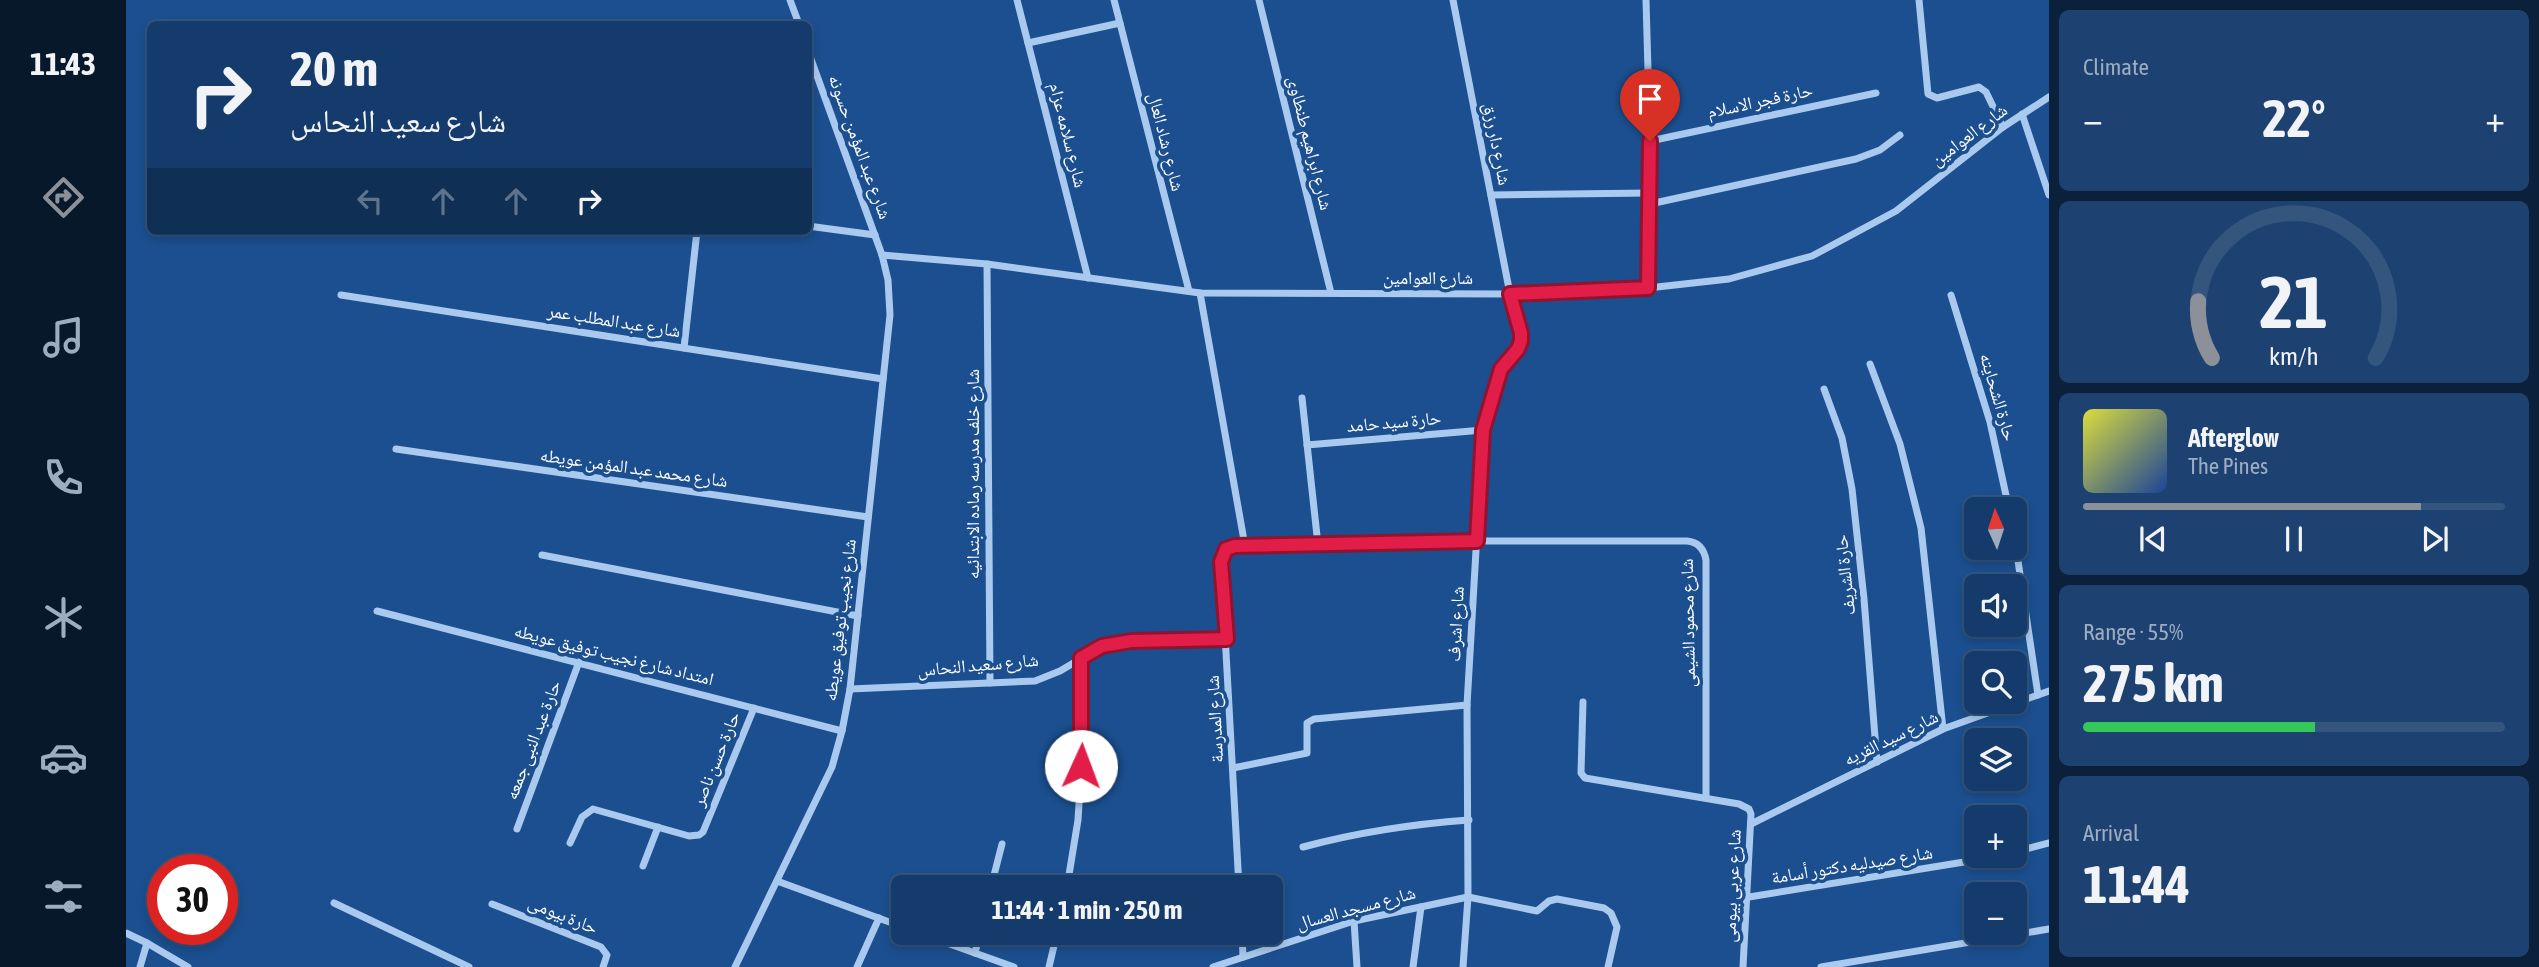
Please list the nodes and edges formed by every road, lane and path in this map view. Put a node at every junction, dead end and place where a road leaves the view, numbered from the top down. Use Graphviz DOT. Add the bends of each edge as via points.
graph roads {
  1 [pos="790,0"];
  2 [pos="1017,0"];
  3 [pos="1114,0"];
  4 [pos="1259,0"];
  5 [pos="1453,0"];
  6 [pos="1646,0"];
  7 [pos="1919,0"];
  8 [pos="798,21"];
  9 [pos="1119,23"];
  10 [pos="1028,43"];
  11 [pos="812,62"];
  12 [pos="1876,93"];
  13 [pos="2049,97"];
  14 [pos="2022,114"];
  15 [pos="2003,127"];
  16 [pos="1900,135"];
  17 [pos="1650,141"];
  18 [pos="2047,182"];
  19 [pos="1650,192"];
  20 [pos="1491,195"];
  21 [pos="2049,195"];
  22 [pos="1650,204"];
  23 [pos="812,227"];
  24 [pos="697,235"];
  25 [pos="875,235"];
  26 [pos="882,255"];
  27 [pos="987,264"];
  28 [pos="1088,278"];
  29 [pos="1648,288"];
  30 [pos="1189,291"];
  31 [pos="1200,293"];
  32 [pos="1331,293"];
  33 [pos="1510,294"];
  34 [pos="341,295"];
  35 [pos="1951,295"];
  36 [pos="684,348"];
  37 [pos="1870,364"];
  38 [pos="883,379"];
  39 [pos="1824,389"];
  40 [pos="1302,398"];
  41 [pos="1483,430"];
  42 [pos="1307,445"];
  43 [pos="396,449"];
  44 [pos="2006,497"];
  45 [pos="868,517"];
  46 [pos="1477,541"];
  47 [pos="1318,545"];
  48 [pos="1245,546"];
  49 [pos="542,555"];
  50 [pos="2018,560"];
  51 [pos="377,611"];
  52 [pos="858,616"];
  53 [pos="1227,639"];
  54 [pos="1081,658"];
  55 [pos="579,662"];
  56 [pos="990,683"];
  57 [pos="850,689"];
  58 [pos="2049,691"];
  59 [pos="2038,695"];
  60 [pos="1583,702"];
  61 [pos="1467,705"];
  62 [pos="754,708"];
  63 [pos="1943,729"];
  64 [pos="842,731"];
  65 [pos="1877,762"];
  66 [pos="1233,768"];
  67 [pos="1706,797"];
  68 [pos="1469,820"];
  69 [pos="1751,824"];
  70 [pos="658,827"];
  71 [pos="517,829"];
  72 [pos="570,843"];
  73 [pos="2049,843"];
  74 [pos="1002,844"];
  75 [pos="1303,847"];
  76 [pos="2027,849"];
  77 [pos="1964,862"];
  78 [pos="643,866"];
  79 [pos="995,875"];
  80 [pos="1069,875"];
  81 [pos="1238,875"];
  82 [pos="777,881"];
  83 [pos="1749,897"];
  84 [pos="1468,898"];
  85 [pos="334,903"];
  86 [pos="492,904"];
  87 [pos="1421,907"];
  88 [pos="879,918"];
  89 [pos="1354,921"];
  90 [pos="891,922"];
  91 [pos="2049,929"];
  92 [pos="126,933"];
  93 [pos="147,943"];
  94 [pos="150,945"];
  95 [pos="953,945"];
  96 [pos="977,945"];
  97 [pos="1054,945"];
  98 [pos="1242,945"];
  99 [pos="975,953"];
  100 [pos="1243,957"];
  101 [pos="140,967"];
  102 [pos="188,967"];
  103 [pos="469,967"];
  104 [pos="603,967"];
  105 [pos="735,967"];
  106 [pos="857,967"];
  107 [pos="1014,967"];
  108 [pos="1049,967"];
  109 [pos="1213,967"];
  110 [pos="1357,967"];
  111 [pos="1413,967"];
  112 [pos="1463,967"];
  113 [pos="1608,967"];
  114 [pos="1743,967"];
  115 [pos="1821,967"];
  1 -- 8 [label="street"];
  2 -- 10 [label="street, شارع سلامه عزام"];
  3 -- 9 [label="street, شارع رشاد العال"];
  4 -- 32 [label="street, شارع ابراهيم طنطاوى"];
  5 -- 20 [label="street, شارع دار رزق"];
  6 -- 17 [label="street"];
  7 -- 15 [label="street" via="1930,96 1979,87"];
  9 -- 10 [label="street"];
  9 -- 30 [label="street, شارع رشاد العال"];
  10 -- 28 [label="street, شارع سلامه عزام"];
  11 -- 25 [label="street, شارع عبد المؤمن حسونه"];
  12 -- 17 [label="street, حارة فجر الاسلام"];
  13 -- 14 [label="street, شارع العوامين"];
  14 -- 15 [label="street, شارع العوامين"];
  14 -- 18 [label="street"];
  15 -- 29 [label="street, شارع العوامين" via="1896,211 1812,256 1729,279"];
  16 -- 22 [label="street" via="1880,150 1856,159"];
  17 -- 19 [label="street"];
  18 -- 21 [label="street"];
  19 -- 20 [label="street"];
  19 -- 22 [label="street"];
  20 -- 33 [label="street, شارع دار رزق"];
  22 -- 29 [label="street"];
  23 -- 25 [label="street"];
  24 -- 36 [label="street"];
  25 -- 26 [label="street, شارع عبد المؤمن حسونه"];
  26 -- 27 [label="street, شارع العوامين"];
  26 -- 38 [label="street, شارع نجيب توفيق عويطه" via="890,315"];
  27 -- 28 [label="street, شارع العوامين"];
  27 -- 56 [label="street, شارع خلف مدرسه رماده الابتدائيه"];
  28 -- 30 [label="street, شارع العوامين"];
  29 -- 33 [label="street, شارع العوامين"];
  30 -- 31 [label="street, شارع العوامين"];
  31 -- 32 [label="street, شارع العوامين"];
  31 -- 48 [label="street"];
  32 -- 33 [label="street, شارع العوامين"];
  33 -- 41 [label="street, شارع اشرف" via="1521,341 1501,369"];
  34 -- 36 [label="street, شارع عبد المطلب عمر"];
  35 -- 44 [label="street, حارة الشحايته" via="1990,422"];
  36 -- 38 [label="street, شارع عبد المطلب عمر"];
  37 -- 63 [label="street" via="1900,444 1921,528"];
  38 -- 45 [label="street, شارع نجيب توفيق عويطه"];
  39 -- 65 [label="street, حارة الشريف" via="1842,438 1852,489"];
  40 -- 42 [label="street"];
  41 -- 42 [label="street, حارة سيد حامد"];
  41 -- 46 [label="street, شارع اشرف"];
  42 -- 47 [label="street"];
  43 -- 45 [label="street, شارع محمد عبد المؤمن عويطه"];
  45 -- 52 [label="street, شارع نجيب توفيق عويطه"];
  46 -- 47 [label="street"];
  46 -- 61 [label="street, شارع اشرف"];
  46 -- 67 [label="street, شارع محمود الشيمى" via="1698,544 1706,560"];
  47 -- 48 [label="street"];
  48 -- 53 [label="street, شارع المدرسة" via="1230,547 1222,557"];
  49 -- 52 [label="street"];
  50 -- 59 [label="street"];
  51 -- 55 [label="street, امتداد شارع نجيب توفيق عويطه"];
  52 -- 57 [label="street, شارع نجيب توفيق عويطه"];
  53 -- 54 [label="street, شارع سعيد النحاس" via="1131,641 1102,646"];
  53 -- 66 [label="street, شارع المدرسة"];
  54 -- 56 [label="street, شارع سعيد النحاس" via="1035,681"];
  54 -- 80 [label="street" via="1083,739"];
  55 -- 62 [label="street, امتداد شارع نجيب توفيق عويطه"];
  55 -- 71 [label="street, حارة عبد النبى جمعه"];
  56 -- 57 [label="street, شارع سعيد النحاس"];
  57 -- 64 [label="street, شارع نجيب توفيق عويطه"];
  58 -- 59 [label="street, شارع سيد القريه"];
  59 -- 63 [label="street, شارع سيد القريه"];
  60 -- 67 [label="street" via="1582,776"];
  61 -- 66 [label="street" via="1314,719 1307,723 1307,753"];
  61 -- 68 [label="street, شارع اشرف"];
  62 -- 64 [label="street, امتداد شارع نجيب توفيق عويطه"];
  62 -- 70 [label="street, حارة حسن ناصر" via="703,832 689,836"];
  63 -- 65 [label="street, شارع سيد القريه"];
  64 -- 82 [label="street, شارع نجيب توفيق عويطه" via="832,767"];
  65 -- 69 [label="street, شارع سيد القريه"];
  66 -- 81 [label="street, شارع المدرسة"];
  67 -- 69 [label="street, شارع عربى بيومى" via="1744,805"];
  68 -- 75 [label="street" via="1357,832"];
  68 -- 84 [label="street, شارع اشرف"];
  69 -- 83 [label="street, شارع عربى بيومى"];
  70 -- 72 [label="street, حارة حسن ناصر" via="593,809 582,817"];
  70 -- 78 [label="street"];
  73 -- 76 [label="street"];
  74 -- 79 [label="street"];
  77 -- 83 [label="street, شارع صيدليه دكتور أسامة"];
  82 -- 88 [label="street"];
  82 -- 105 [label="street, شارع نجيب توفيق عويطه"];
  83 -- 114 [label="street, شارع عربى بيومى"];
  84 -- 87 [label="street, شارع مسجد العسال"];
  84 -- 112 [label="street, شارع اشرف"];
  84 -- 113 [label="street" via="1538,911 1558,899 1604,908 1617,927"];
  85 -- 103 [label="street"];
  86 -- 104 [label="street, حارة بيومى" via="601,947 607,955"];
  87 -- 89 [label="street, شارع مسجد العسال"];
  87 -- 111 [label="street"];
  88 -- 90 [label="street"];
  88 -- 106 [label="street"];
  89 -- 100 [label="street, شارع مسجد العسال"];
  89 -- 110 [label="street"];
  91 -- 115 [label="street"];
  92 -- 93 [label="street"];
  93 -- 101 [label="street"];
  94 -- 102 [label="street"];
  95 -- 99 [label="street"];
  96 -- 99 [label="street"];
  97 -- 108 [label="street"];
  98 -- 100 [label="street"];
  99 -- 107 [label="street"];
  100 -- 109 [label="street, شارع مسجد العسال"];
}
